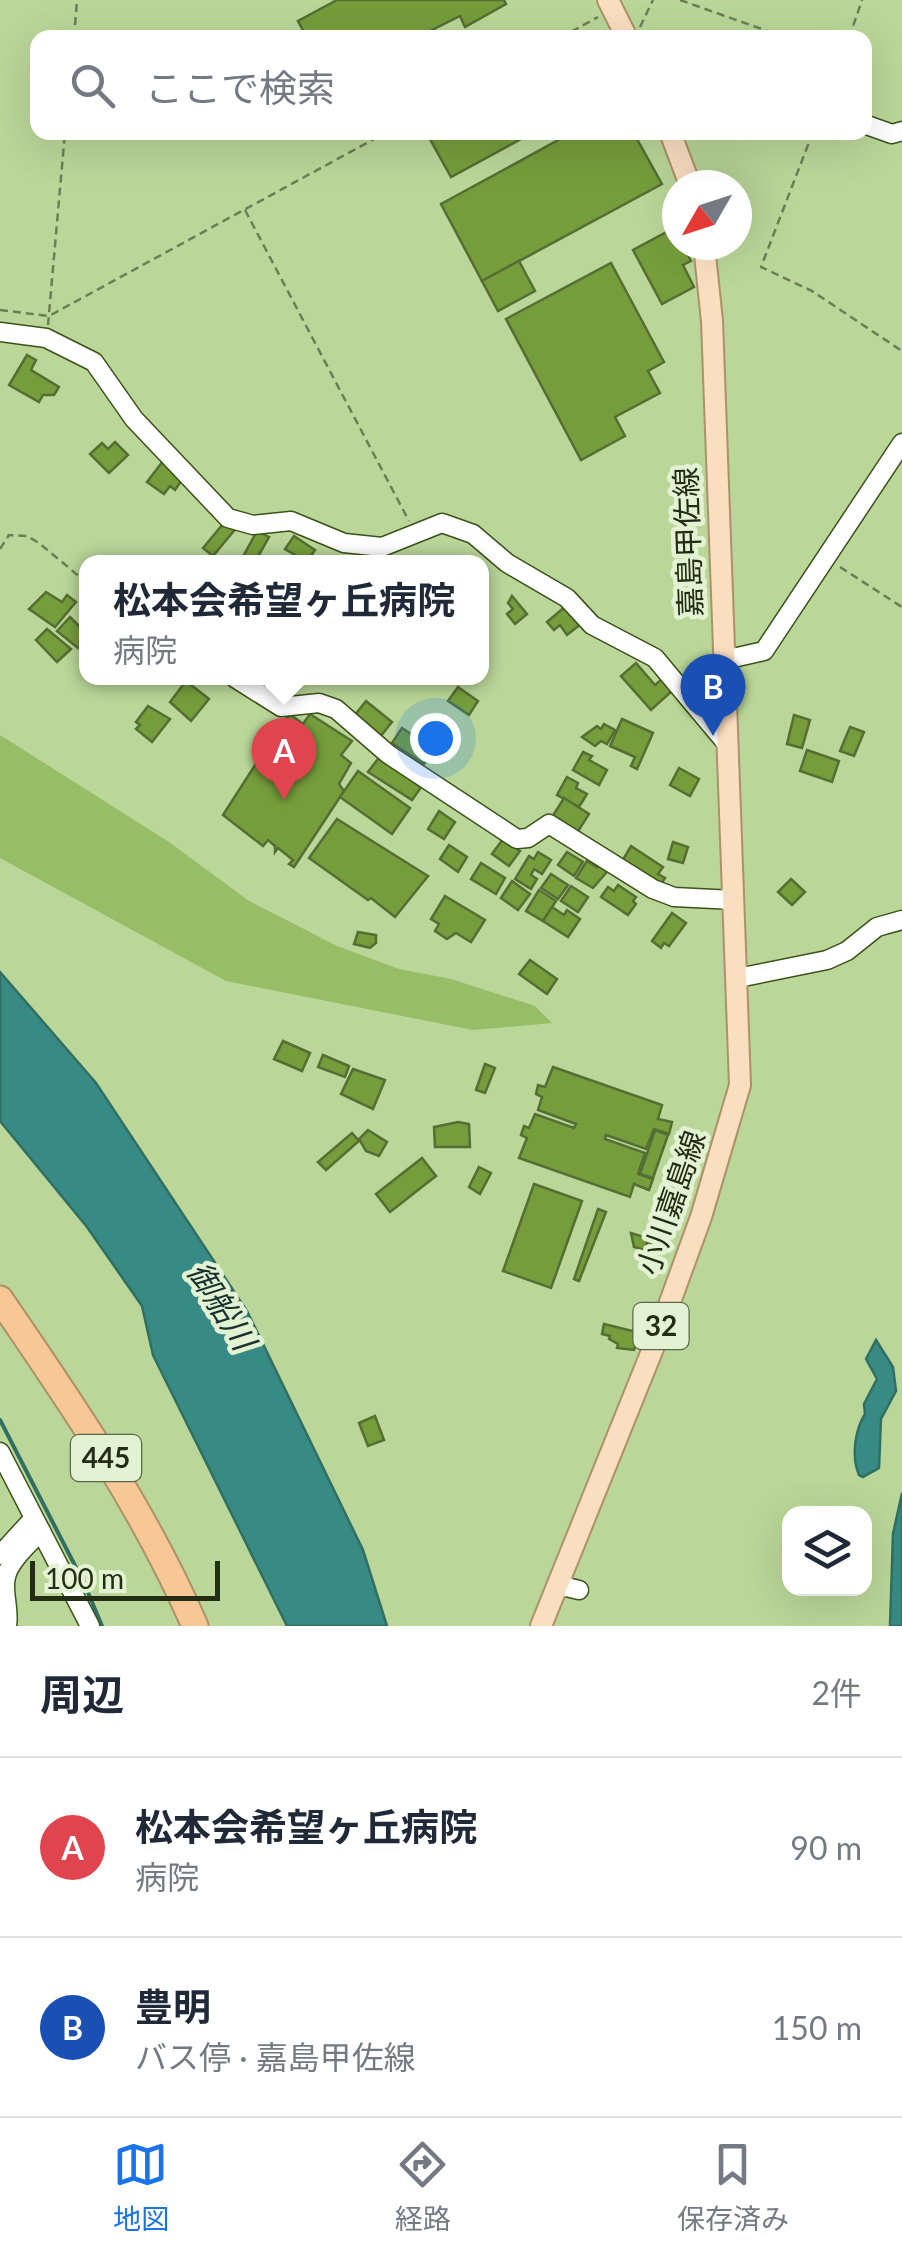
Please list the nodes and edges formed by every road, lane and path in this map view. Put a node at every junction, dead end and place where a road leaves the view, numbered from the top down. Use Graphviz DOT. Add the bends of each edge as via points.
graph roads {
  1 [pos="78,0"];
  2 [pos="653,0"];
  3 [pos="680,0"];
  4 [pos="862,0"];
  5 [pos="610,4"];
  6 [pos="75,30"];
  7 [pos="572,30"];
  8 [pos="626,30"];
  9 [pos="636,30"];
  10 [pos="764,30"];
  11 [pos="852,30"];
  12 [pos="872,127"];
  13 [pos="902,131"];
  14 [pos="65,140"];
  15 [pos="372,140"];
  16 [pos="673,140"];
  17 [pos="809,140"];
  18 [pos="684,170"];
  19 [pos="245,210"];
  20 [pos="706,260"];
  21 [pos="0,310"];
  22 [pos="49,316"];
  23 [pos="0,332"];
  24 [pos="46,338"];
  25 [pos="902,350"];
  26 [pos="902,442"];
  27 [pos="414,531"];
  28 [pos="0,549"];
  29 [pos="825,557"];
  30 [pos="79,577"];
  31 [pos="902,606"];
  32 [pos="724,660"];
  33 [pos="246,685"];
  34 [pos="726,744"];
  35 [pos="734,900"];
  36 [pos="902,920"];
  37 [pos="738,978"];
  38 [pos="740,1016"];
  39 [pos="0,1299"];
  40 [pos="0,1328"];
  41 [pos="0,1452"];
  42 [pos="37,1525"];
  43 [pos="8,1532"];
  44 [pos="0,1555"];
  45 [pos="7,1626"];
  46 [pos="90,1626"];
  47 [pos="178,1626"];
  48 [pos="195,1626"];
  49 [pos="542,1626"];
  1 -- 6 [label="path"];
  2 -- 9 [label="path"];
  3 -- 10 [label="path"];
  4 -- 11 [label="path"];
  5 -- 7 [label="path"];
  5 -- 8 [label="main road"];
  12 -- 13 [label="street"];
  14 -- 22 [label="path"];
  15 -- 19 [label="path"];
  16 -- 18 [label="main road"];
  17 -- 25 [label="path" via="761,267 812,291"];
  19 -- 22 [label="path"];
  19 -- 27 [label="path"];
  20 -- 32 [label="main road, 嘉島甲佐線"];
  21 -- 22 [label="path"];
  22 -- 24 [label="path"];
  23 -- 24 [label="street"];
  24 -- 27 [label="street" via="94,362 134,419 228,518 292,522 344,543 382,546"];
  26 -- 29 [label="street"];
  27 -- 34 [label="street" via="442,523 474,534 507,564 567,598 592,625 655,658"];
  28 -- 30 [label="path" via="9,536 27,536"];
  29 -- 31 [label="path"];
  29 -- 32 [label="street" via="764,650"];
  32 -- 34 [label="main road, 嘉島甲佐線"];
  33 -- 35 [label="street" via="281,707 319,703 336,709 388,754 517,839 548,824 674,897"];
  34 -- 35 [label="main road, 嘉島甲佐線"];
  35 -- 37 [label="main road, 嘉島甲佐線"];
  36 -- 37 [label="street" via="877,927 827,960"];
  37 -- 38 [label="main road, 嘉島甲佐線"];
  38 -- 49 [label="main road, 小川嘉島線 / 32" via="740,1085 725,1144 569,1588"];
  39 -- 48 [label="highway, 445" via="119,1478"];
  40 -- 47 [label="highway, 445" via="122,1511"];
  41 -- 42 [label="street"];
  42 -- 43 [label="street"];
  42 -- 45 [label="street" via="5,1579"];
  42 -- 46 [label="street"];
  43 -- 44 [label="street"];
}
